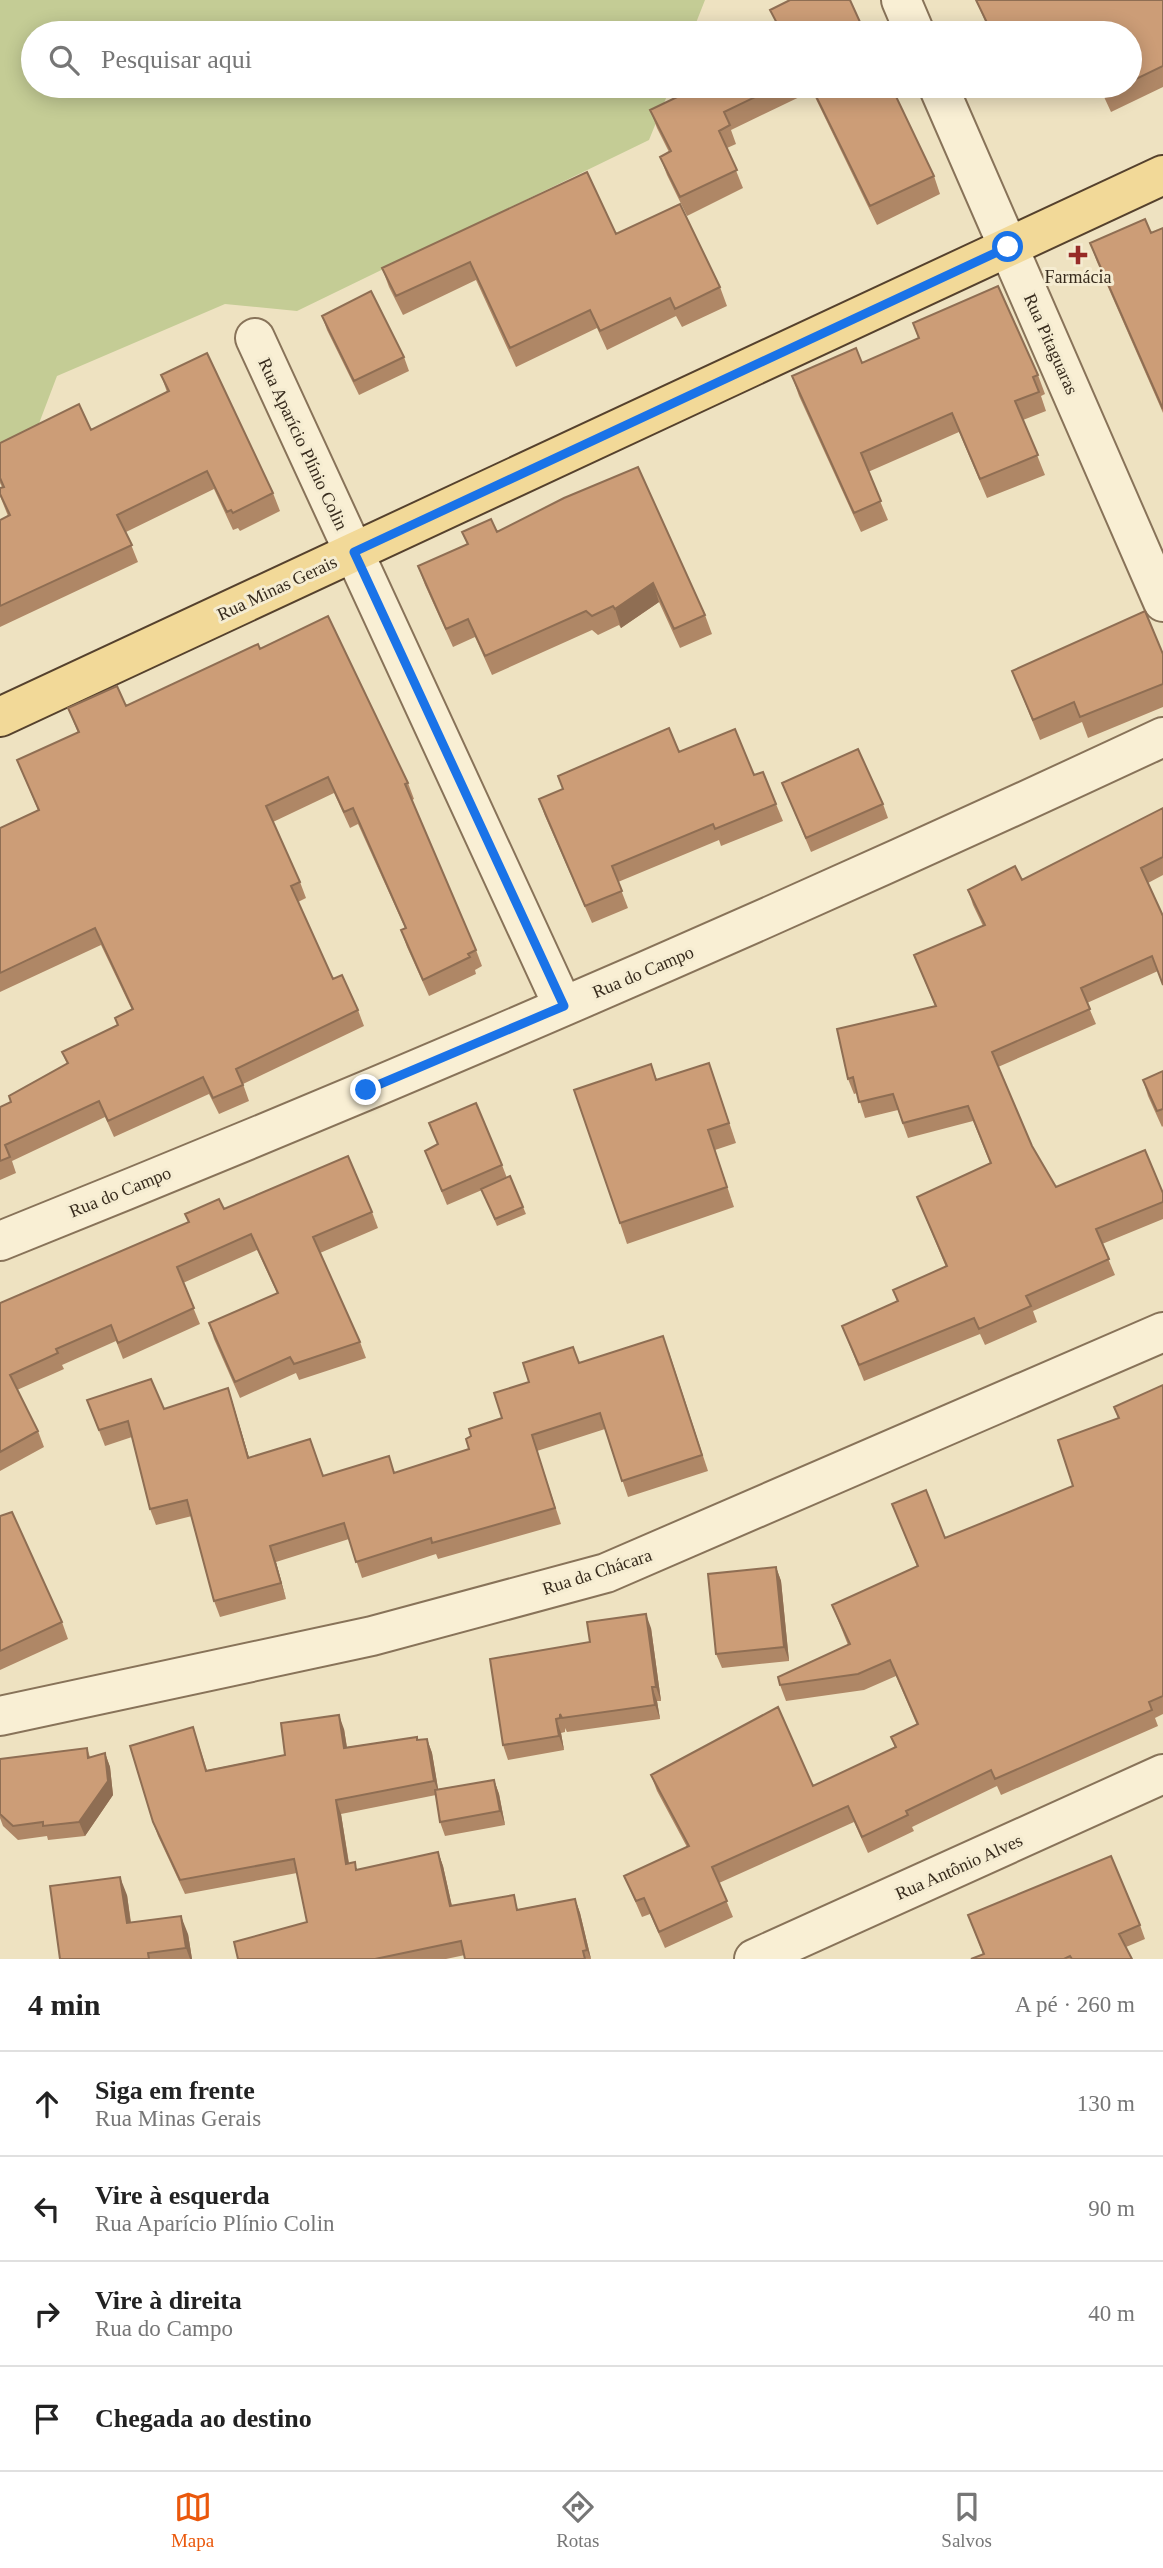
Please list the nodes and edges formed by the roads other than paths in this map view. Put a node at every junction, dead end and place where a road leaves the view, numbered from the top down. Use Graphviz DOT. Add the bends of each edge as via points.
graph roads {
  1 [pos="901,0"];
  2 [pos="910,21"];
  3 [pos="943,98"];
  4 [pos="1163,175"];
  5 [pos="1008,247"];
  6 [pos="255,338"];
  7 [pos="354,552"];
  8 [pos="1163,602"];
  9 [pos="0,717"];
  10 [pos="1163,737"];
  11 [pos="564,1006"];
  12 [pos="0,1241"];
  13 [pos="1163,1332"];
  14 [pos="0,1716"];
  15 [pos="1163,1774"];
  16 [pos="754,1959"];
  1 -- 2 [label="street"];
  3 -- 5 [label="street, Rua Pitaguaras"];
  4 -- 5 [label="main road, Rua Minas Gerais"];
  5 -- 7 [label="main road, Rua Minas Gerais"];
  5 -- 8 [label="street, Rua Pitaguaras"];
  6 -- 7 [label="street, Rua Aparício Plínio Colin"];
  7 -- 9 [label="main road, Rua Minas Gerais"];
  7 -- 11 [label="street, Rua Aparício Plínio Colin"];
  10 -- 11 [label="street, Rua do Campo" via="830,891"];
  11 -- 12 [label="street, Rua do Campo"];
  13 -- 14 [label="street, Rua da Chácara" via="606,1573 372,1636"];
  15 -- 16 [label="street, Rua Antônio Alves"];
}
